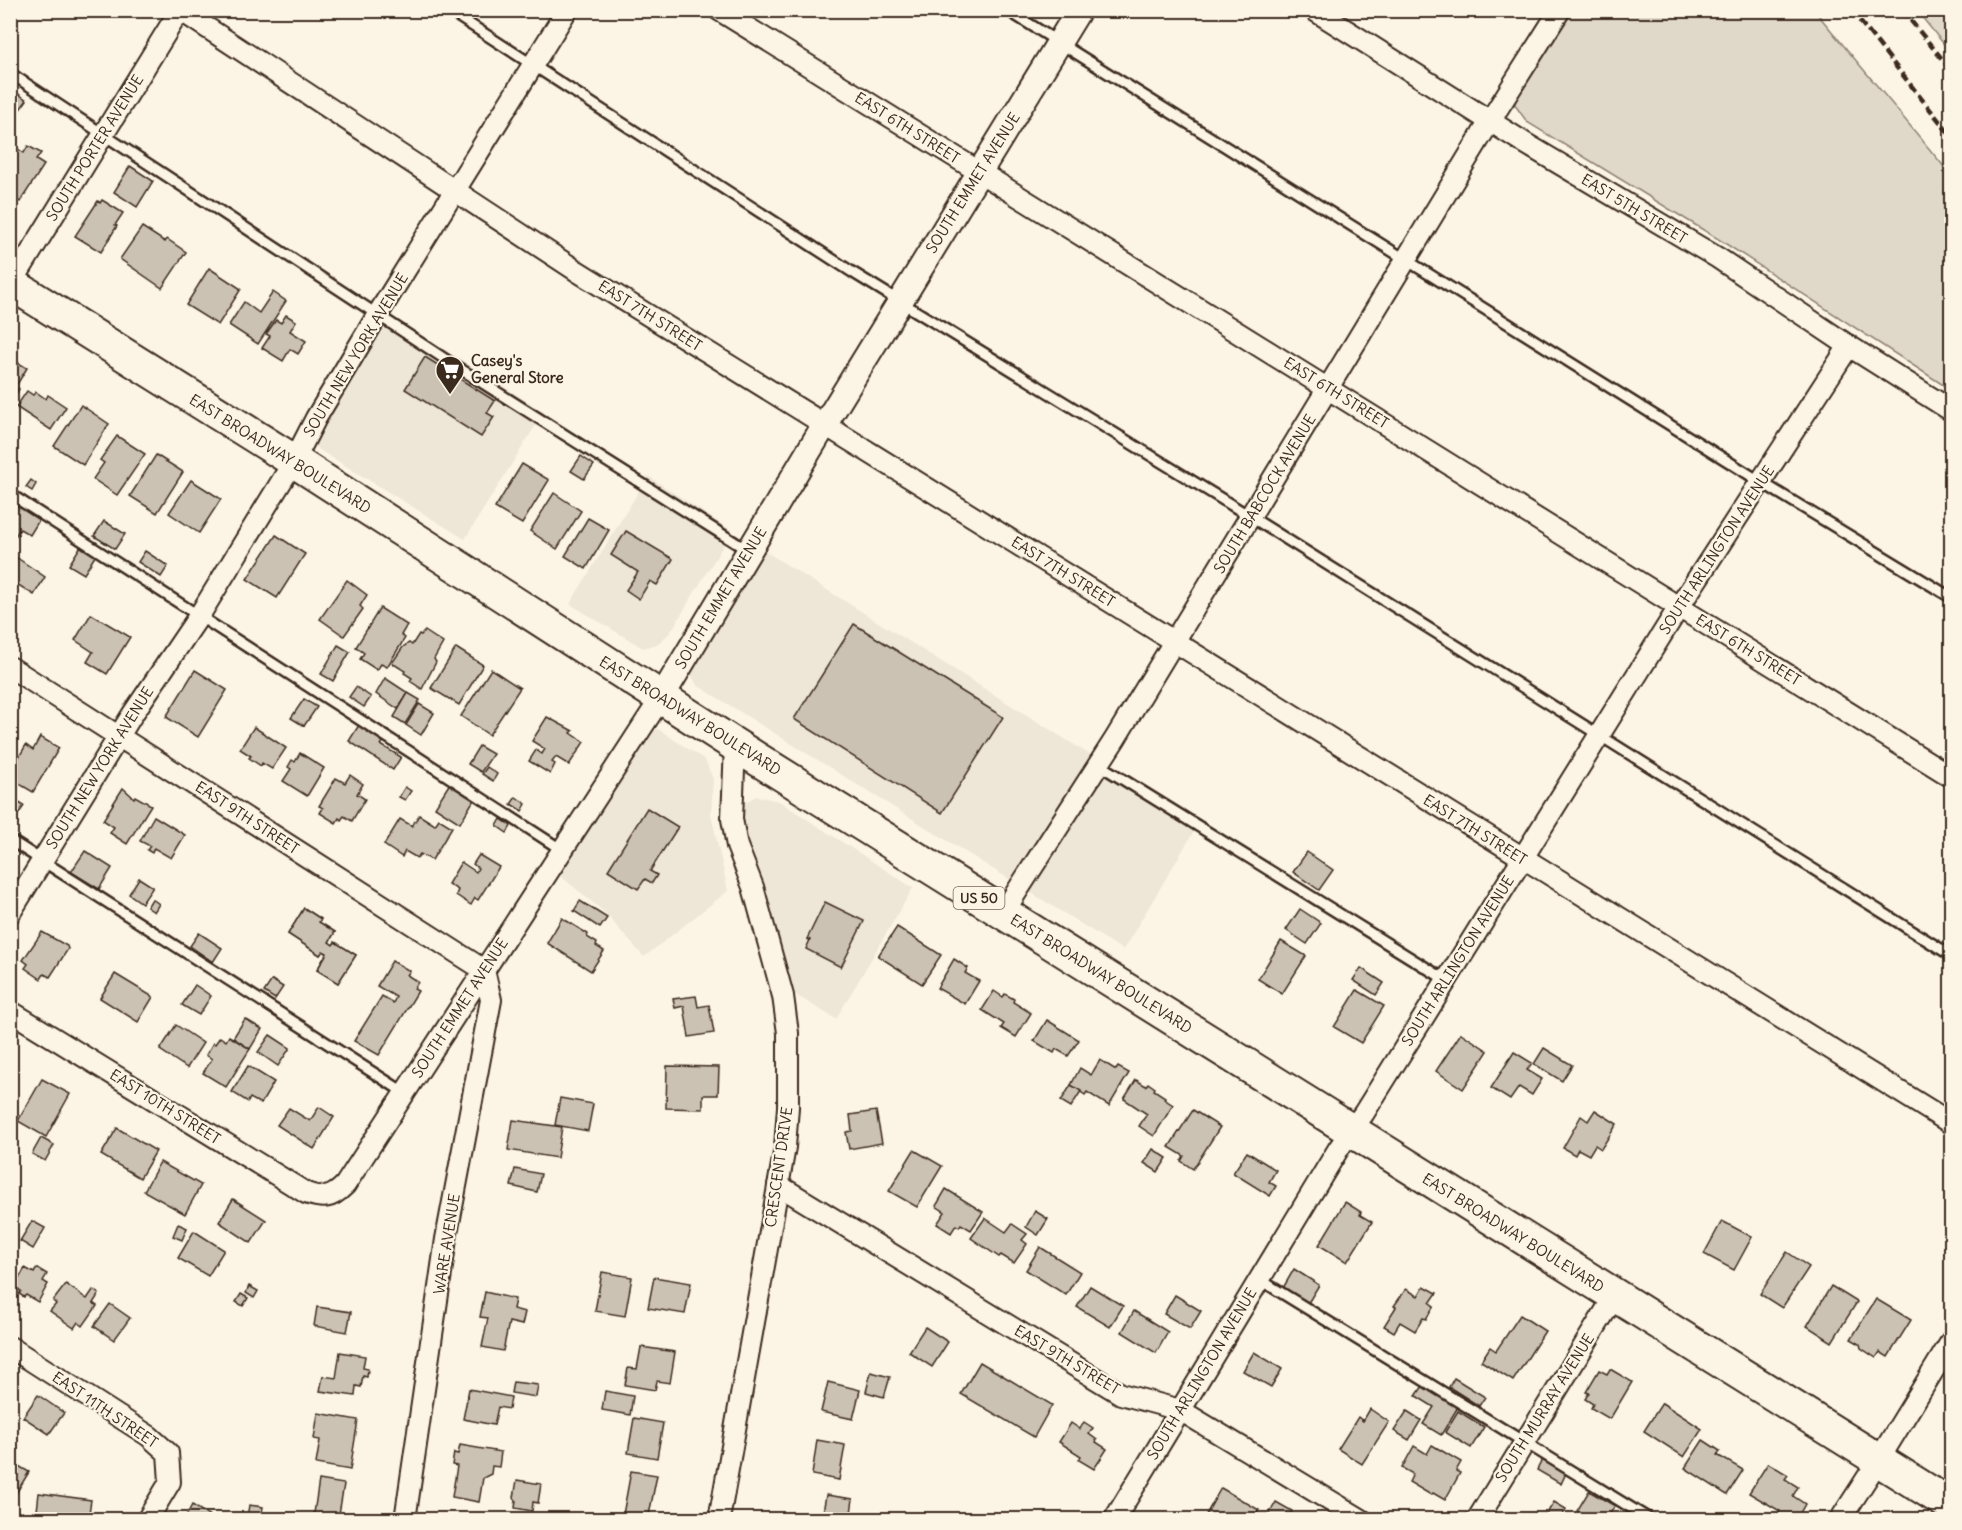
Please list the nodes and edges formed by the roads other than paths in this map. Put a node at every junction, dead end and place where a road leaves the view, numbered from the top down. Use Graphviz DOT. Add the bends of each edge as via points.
graph roads {
  1 [pos="448,10"];
  2 [pos="567,10"];
  3 [pos="719,10"];
  4 [pos="1007,10"];
  5 [pos="1079,10"];
  6 [pos="1314,10"];
  7 [pos="1560,10"];
  8 [pos="180,11"];
  9 [pos="1059,43"];
  10 [pos="533,65"];
  11 [pos="10,73"];
  12 [pos="1490,121"];
  13 [pos="104,134"];
  14 [pos="980,173"];
  15 [pos="456,191"];
  16 [pos="1406,261"];
  17 [pos="11,284"];
  18 [pos="901,302"];
  19 [pos="378,314"];
  20 [pos="1849,346"];
  21 [pos="1328,389"];
  22 [pos="1952,411"];
  23 [pos="825,424"];
  24 [pos="294,461"];
  25 [pos="1761,482"];
  26 [pos="10,494"];
  27 [pos="1251,517"];
  28 [pos="749,551"];
  29 [pos="1952,598"];
  30 [pos="1679,606"];
  31 [pos="199,616"];
  32 [pos="1174,642"];
  33 [pos="10,667"];
  34 [pos="661,698"];
  35 [pos="1599,735"];
  36 [pos="119,736"];
  37 [pos="735,745"];
  38 [pos="1098,764"];
  39 [pos="1952,777"];
  40 [pos="10,840"];
  41 [pos="562,850"];
  42 [pos="1521,859"];
  43 [pos="42,861"];
  44 [pos="10,913"];
  45 [pos="1003,913"];
  46 [pos="1952,956"];
  47 [pos="484,970"];
  48 [pos="1446,980"];
  49 [pos="10,1011"];
  50 [pos="405,1093"];
  51 [pos="1952,1124"];
  52 [pos="1350,1130"];
  53 [pos="778,1185"];
  54 [pos="322,1198"];
  55 [pos="1259,1279"];
  56 [pos="1614,1297"];
  57 [pos="1952,1340"];
  58 [pos="10,1347"];
  59 [pos="1180,1410"];
  60 [pos="1525,1441"];
  61 [pos="1878,1461"];
  62 [pos="1952,1506"];
  63 [pos="147,1520"];
  64 [pos="405,1520"];
  65 [pos="719,1520"];
  66 [pos="1114,1520"];
  67 [pos="1362,1520"];
  68 [pos="1477,1520"];
  69 [pos="1651,1520"];
  70 [pos="1840,1520"];
  1 -- 10 [label="lane"];
  2 -- 10 [label="street, SOUTH NEW YORK AVENUE"];
  3 -- 14 [label="street, EAST 6TH STREET"];
  4 -- 9 [label="lane"];
  5 -- 9 [label="street, SOUTH EMMET AVENUE"];
  6 -- 12 [label="street, EAST 5TH STREET"];
  7 -- 12 [label="street, SOUTH BABCOCK AVENUE"];
  8 -- 13 [label="street, SOUTH PORTER AVENUE"];
  8 -- 15 [label="street, EAST 7TH STREET"];
  9 -- 14 [label="street, SOUTH EMMET AVENUE"];
  9 -- 16 [label="lane"];
  10 -- 15 [label="street, SOUTH NEW YORK AVENUE"];
  10 -- 18 [label="lane"];
  11 -- 13 [label="lane"];
  12 -- 16 [label="street, SOUTH BABCOCK AVENUE"];
  12 -- 20 [label="street, EAST 5TH STREET" via="1718,258"];
  13 -- 17 [label="street, SOUTH PORTER AVENUE"];
  13 -- 19 [label="lane"];
  14 -- 18 [label="street, SOUTH EMMET AVENUE"];
  14 -- 21 [label="street, EAST 6TH STREET"];
  15 -- 19 [label="street, SOUTH NEW YORK AVENUE"];
  15 -- 23 [label="street, EAST 7TH STREET" via="577,271"];
  16 -- 21 [label="street, SOUTH BABCOCK AVENUE"];
  16 -- 25 [label="lane"];
  17 -- 24 [label="highway, EAST BROADWAY BOULEVARD / US 50"];
  18 -- 23 [label="street, SOUTH EMMET AVENUE"];
  18 -- 27 [label="lane"];
  19 -- 24 [label="street, SOUTH NEW YORK AVENUE"];
  19 -- 28 [label="lane"];
  20 -- 22 [label="street, EAST 5TH STREET"];
  20 -- 25 [label="street, SOUTH ARLINGTON AVENUE"];
  21 -- 27 [label="street, SOUTH BABCOCK AVENUE"];
  21 -- 30 [label="street, EAST 6TH STREET"];
  23 -- 28 [label="street, SOUTH EMMET AVENUE"];
  23 -- 32 [label="street, EAST 7TH STREET"];
  24 -- 31 [label="street, SOUTH NEW YORK AVENUE"];
  24 -- 34 [label="highway, EAST BROADWAY BOULEVARD / US 50"];
  25 -- 29 [label="lane"];
  25 -- 30 [label="street, SOUTH ARLINGTON AVENUE"];
  26 -- 31 [label="lane"];
  27 -- 32 [label="street, SOUTH BABCOCK AVENUE"];
  27 -- 35 [label="lane"];
  28 -- 34 [label="street, SOUTH EMMET AVENUE"];
  30 -- 35 [label="street, SOUTH ARLINGTON AVENUE"];
  30 -- 39 [label="street, EAST 6TH STREET"];
  31 -- 36 [label="street, SOUTH NEW YORK AVENUE"];
  31 -- 41 [label="lane"];
  32 -- 38 [label="street, SOUTH BABCOCK AVENUE"];
  32 -- 42 [label="street, EAST 7TH STREET"];
  33 -- 36 [label="street, EAST 9TH STREET"];
  34 -- 37 [label="highway, EAST BROADWAY BOULEVARD / US 50"];
  34 -- 41 [label="street, SOUTH EMMET AVENUE"];
  35 -- 42 [label="street, SOUTH ARLINGTON AVENUE"];
  35 -- 46 [label="lane"];
  36 -- 43 [label="street, SOUTH NEW YORK AVENUE"];
  36 -- 47 [label="street, EAST 9TH STREET"];
  37 -- 45 [label="highway, EAST BROADWAY BOULEVARD / US 50"];
  37 -- 53 [label="street, CRESCENT DRIVE" via="732,819 783,996 788,1033 788,1107"];
  38 -- 45 [label="street, SOUTH BABCOCK AVENUE"];
  38 -- 48 [label="lane"];
  40 -- 43 [label="lane"];
  41 -- 47 [label="street, SOUTH EMMET AVENUE"];
  42 -- 48 [label="street, SOUTH ARLINGTON AVENUE"];
  42 -- 51 [label="street, EAST 7TH STREET"];
  43 -- 44 [label="street, SOUTH NEW YORK AVENUE"];
  43 -- 50 [label="lane"];
  45 -- 52 [label="highway, EAST BROADWAY BOULEVARD / US 50"];
  47 -- 50 [label="street, SOUTH EMMET AVENUE"];
  47 -- 64 [label="street, WARE AVENUE" via="491,1000 446,1239"];
  48 -- 52 [label="street, SOUTH ARLINGTON AVENUE"];
  49 -- 54 [label="street, EAST 10TH STREET" via="287,1182"];
  50 -- 54 [label="street, SOUTH EMMET AVENUE" via="345,1185 336,1195"];
  52 -- 55 [label="street, SOUTH ARLINGTON AVENUE"];
  52 -- 56 [label="highway, EAST BROADWAY BOULEVARD / US 50"];
  53 -- 59 [label="street, EAST 9TH STREET" via="1121,1394"];
  53 -- 65 [label="street, CRESCENT DRIVE"];
  55 -- 59 [label="street, SOUTH ARLINGTON AVENUE"];
  55 -- 60 [label="lane"];
  56 -- 60 [label="street, SOUTH MURRAY AVENUE"];
  56 -- 61 [label="highway, EAST BROADWAY BOULEVARD / US 50"];
  57 -- 61 [label="street"];
  58 -- 63 [label="street, EAST 11TH STREET" via="149,1436 168,1453 171,1482"];
  59 -- 66 [label="street, SOUTH ARLINGTON AVENUE"];
  59 -- 67 [label="street, EAST 9TH STREET"];
  60 -- 68 [label="street, SOUTH MURRAY AVENUE"];
  60 -- 69 [label="lane"];
  61 -- 62 [label="highway, EAST BROADWAY BOULEVARD / US 50"];
  61 -- 70 [label="street"];
}
